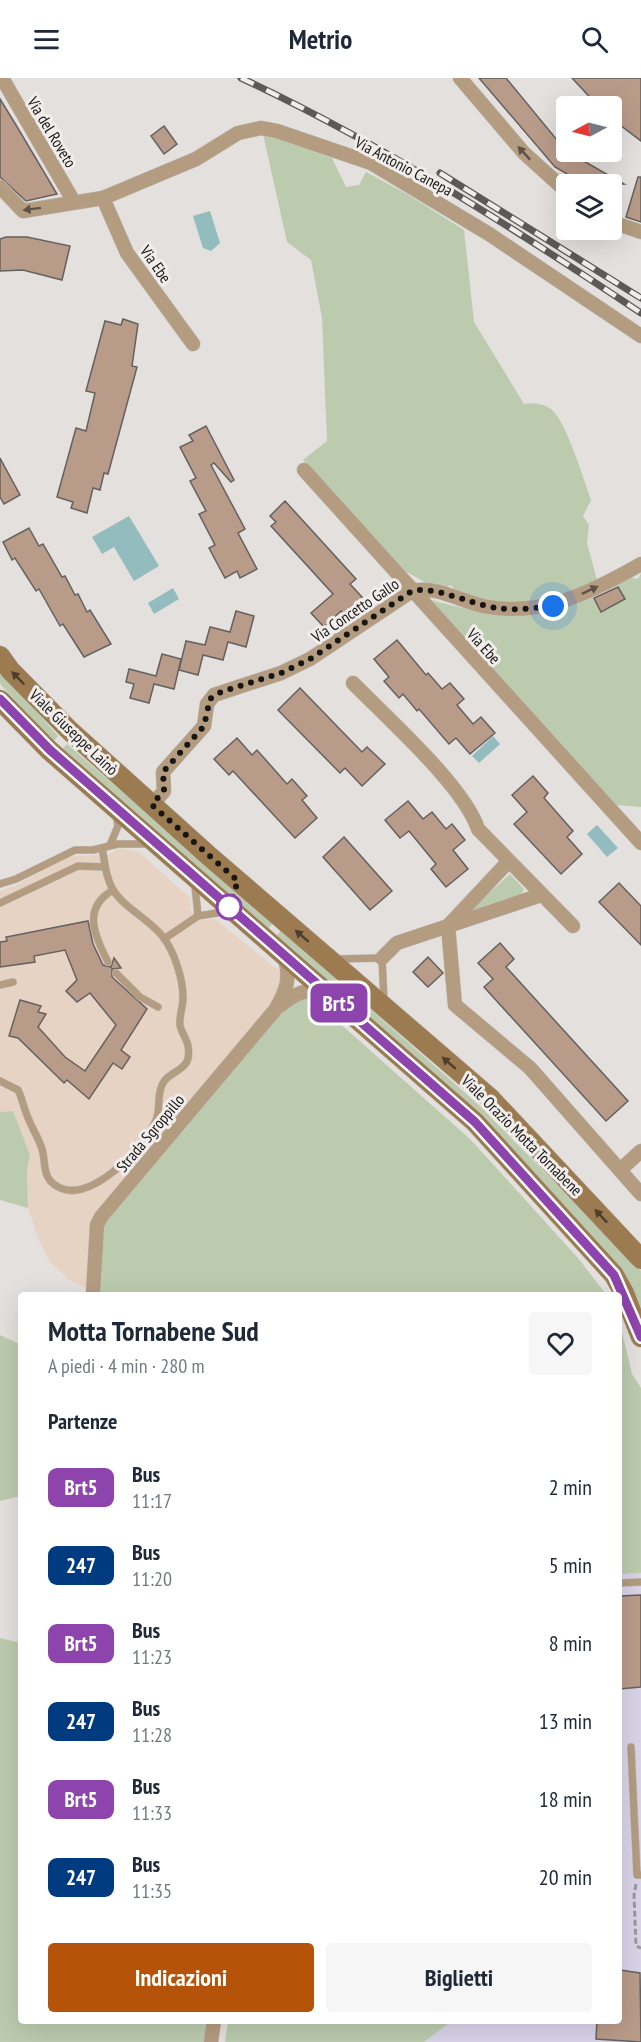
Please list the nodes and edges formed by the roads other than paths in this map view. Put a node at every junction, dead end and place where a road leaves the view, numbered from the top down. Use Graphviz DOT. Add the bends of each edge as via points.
graph roads {
  1 [pos="2,78"];
  2 [pos="460,78"];
  3 [pos="556,182"];
  4 [pos="0,187"];
  5 [pos="103,198"];
  6 [pos="75,202"];
  7 [pos="622,225"];
  8 [pos="641,232"];
  9 [pos="641,336"];
  10 [pos="193,344"];
  11 [pos="304,470"];
  12 [pos="641,564"];
  13 [pos="412,591"];
  14 [pos="0,656"];
  15 [pos="353,683"];
  16 [pos="0,699"];
  17 [pos="152,805"];
  18 [pos="115,808"];
  19 [pos="641,843"];
  20 [pos="157,845"];
  21 [pos="106,847"];
  22 [pos="508,862"];
  23 [pos="105,867"];
  24 [pos="193,876"];
  25 [pos="0,884"];
  26 [pos="113,890"];
  27 [pos="541,895"];
  28 [pos="0,903"];
  29 [pos="233,911"];
  30 [pos="198,916"];
  31 [pos="448,926"];
  32 [pos="573,926"];
  33 [pos="164,939"];
  34 [pos="284,955"];
  35 [pos="382,958"];
  36 [pos="328,959"];
  37 [pos="108,962"];
  38 [pos="117,973"];
  39 [pos="13,982"];
  40 [pos="0,986"];
  41 [pos="335,999"];
  42 [pos="158,1007"];
  43 [pos="384,1007"];
  44 [pos="275,1010"];
  45 [pos="0,1081"];
  46 [pos="641,1151"];
  47 [pos="620,1170"];
  48 [pos="641,1194"];
  49 [pos="641,1259"];
  50 [pos="93,1292"];
  51 [pos="621,1292"];
  52 [pos="622,1293"];
  53 [pos="641,1337"];
  54 [pos="641,1582"];
  55 [pos="622,1583"];
  56 [pos="631,1747"];
  57 [pos="639,1875"];
  58 [pos="214,2024"];
  59 [pos="212,2042"];
  1 -- 6 [label="street, Via del Roveto"];
  3 -- 2 [label="street, one-way" via="524,153"];
  6 -- 4 [label="street, Via Antonio Canepa, one-way" via="24,211"];
  5 -- 6 [label="street, Via Antonio Canepa"];
  5 -- 9 [label="street, Via Antonio Canepa" via="196,159 238,133 261,128 277,131 370,163 489,234"];
  5 -- 10 [label="street, Via Ebe" via="128,253"];
  7 -- 8 [label="street"];
  11 -- 13 [label="street, Via Ebe"];
  13 -- 12 [label="street, Via Concetto Gallo, one-way" via="423,588 501,609 542,607 566,601"];
  13 -- 17 [label="street, Via Concetto Gallo" via="310,659 214,695 207,704 204,726 163,772 164,790"];
  13 -- 19 [label="street, Via Ebe"];
  17 -- 14 [label="main road, Viale Giuseppe Lainò, one-way" via="69,730"];
  15 -- 22 [label="street" via="424,755 473,813 478,829"];
  16 -- 18 [label="main road, Viale Giuseppe Lainò"];
  36 -- 17 [label="main road, Viale Orazio Motta Tornabene, one-way"];
  18 -- 20 [label="main road, Viale Orazio Motta Tornabene"];
  18 -- 21 [label="lane" via="118,826"];
  20 -- 21 [label="lane"];
  20 -- 24 [label="main road, Viale Orazio Motta Tornabene"];
  21 -- 23 [label="lane"];
  21 -- 25 [label="lane" via="75,850"];
  22 -- 27 [label="street"];
  22 -- 31 [label="street"];
  23 -- 26 [label="lane"];
  23 -- 28 [label="lane" via="78,866"];
  24 -- 29 [label="main road, Viale Orazio Motta Tornabene"];
  24 -- 30 [label="lane"];
  26 -- 33 [label="lane"];
  26 -- 37 [label="lane" via="95,904 92,915"];
  27 -- 31 [label="street"];
  27 -- 32 [label="street"];
  29 -- 30 [label="lane"];
  29 -- 34 [label="main road, Viale Orazio Motta Tornabene"];
  30 -- 33 [label="lane"];
  31 -- 35 [label="street" via="397,943"];
  31 -- 47 [label="street" via="455,1005 530,1068"];
  33 -- 45 [label="lane" via="181,978 180,1026 189,1047 188,1060 182,1070 164,1081 158,1116 149,1135 119,1167 87,1187 58,1188 48,1180 43,1151 18,1090"];
  34 -- 41 [label="main road, Viale Orazio Motta Tornabene"];
  34 -- 44 [label="street" via="288,984"];
  35 -- 36 [label="lane"];
  35 -- 43 [label="lane"];
  36 -- 43 [label="main road, Viale Orazio Motta Tornabene"];
  38 -- 42 [label="lane" via="140,997"];
  39 -- 40 [label="lane"];
  41 -- 44 [label="street" via="308,990"];
  41 -- 51 [label="main road, Viale Orazio Motta Tornabene" via="475,1122 585,1241 614,1275"];
  49 -- 43 [label="main road, Viale Orazio Motta Tornabene, one-way" via="490,1098"];
  44 -- 50 [label="street, Strada Sgroppillo" via="101,1217 97,1225"];
  46 -- 47 [label="street"];
  47 -- 48 [label="street"];
  52 -- 53 [label="main road, Viale Orazio Motta Tornabene"];
  54 -- 55 [label="lane"];
  56 -- 57 [label="lane"];
  58 -- 59 [label="street"];
}
